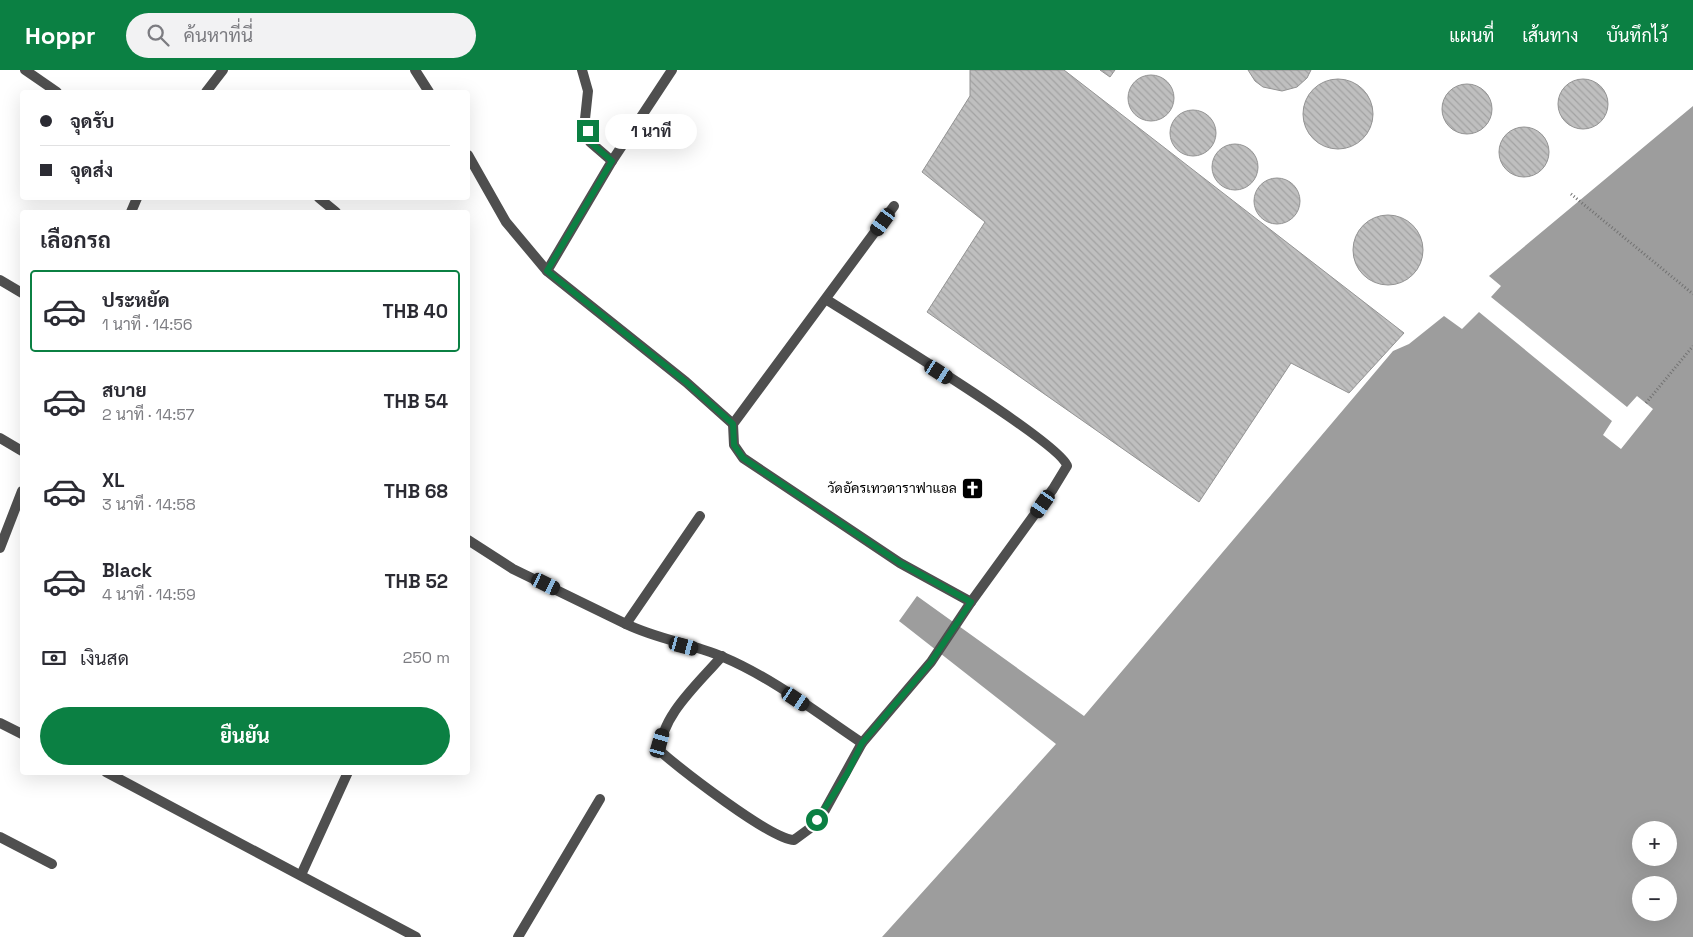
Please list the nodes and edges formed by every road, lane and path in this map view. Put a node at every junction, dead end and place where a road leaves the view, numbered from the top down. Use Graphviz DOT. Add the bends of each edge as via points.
graph roads {
  1 [pos="25,70"];
  2 [pos="223,70"];
  3 [pos="415,70"];
  4 [pos="582,70"];
  5 [pos="672,70"];
  6 [pos="54,90"];
  7 [pos="208,90"];
  8 [pos="428,90"];
  9 [pos="470,159"];
  10 [pos="612,161"];
  11 [pos="1571,194"];
  12 [pos="321,200"];
  13 [pos="894,206"];
  14 [pos="333,210"];
  15 [pos="547,271"];
  16 [pos="0,280"];
  17 [pos="20,292"];
  18 [pos="1693,294"];
  19 [pos="827,300"];
  20 [pos="1693,346"];
  21 [pos="1646,403"];
  22 [pos="733,424"];
  23 [pos="0,438"];
  24 [pos="20,450"];
  25 [pos="20,496"];
  26 [pos="700,516"];
  27 [pos="470,541"];
  28 [pos="0,548"];
  29 [pos="971,602"];
  30 [pos="626,624"];
  31 [pos="722,656"];
  32 [pos="0,723"];
  33 [pos="20,733"];
  34 [pos="862,743"];
  35 [pos="112,775"];
  36 [pos="132,775"];
  37 [pos="347,775"];
  38 [pos="128,783"];
  39 [pos="600,799"];
  40 [pos="0,837"];
  41 [pos="52,864"];
  42 [pos="300,875"];
  43 [pos="416,937"];
  44 [pos="518,937"];
  1 -- 6 [label="street"];
  2 -- 7 [label="street"];
  3 -- 8 [label="street"];
  4 -- 10 [label="street" via="588,91 585,119 590,142"];
  5 -- 10 [label="street"];
  9 -- 15 [label="street" via="506,222"];
  10 -- 15 [label="street"];
  11 -- 18 [label="path"];
  12 -- 14 [label="street"];
  13 -- 19 [label="street"];
  15 -- 22 [label="street" via="686,382"];
  16 -- 17 [label="street"];
  19 -- 22 [label="street"];
  19 -- 29 [label="street" via="1019,423 1066,462 1065,473"];
  20 -- 21 [label="path"];
  22 -- 29 [label="street" via="734,445 743,458 900,563"];
  23 -- 24 [label="street"];
  25 -- 28 [label="street"];
  26 -- 30 [label="street"];
  27 -- 30 [label="street" via="513,569"];
  29 -- 34 [label="street" via="931,662"];
  30 -- 31 [label="street" via="650,635"];
  31 -- 34 [label="street" via="763,677"];
  31 -- 34 [label="street" via="668,720 660,743 661,752 780,837 794,840 825,810"];
  32 -- 33 [label="street"];
  35 -- 38 [label="street"];
  36 -- 38 [label="street"];
  37 -- 42 [label="street"];
  38 -- 42 [label="street"];
  39 -- 44 [label="street"];
  40 -- 41 [label="street"];
  42 -- 43 [label="street"];
}
